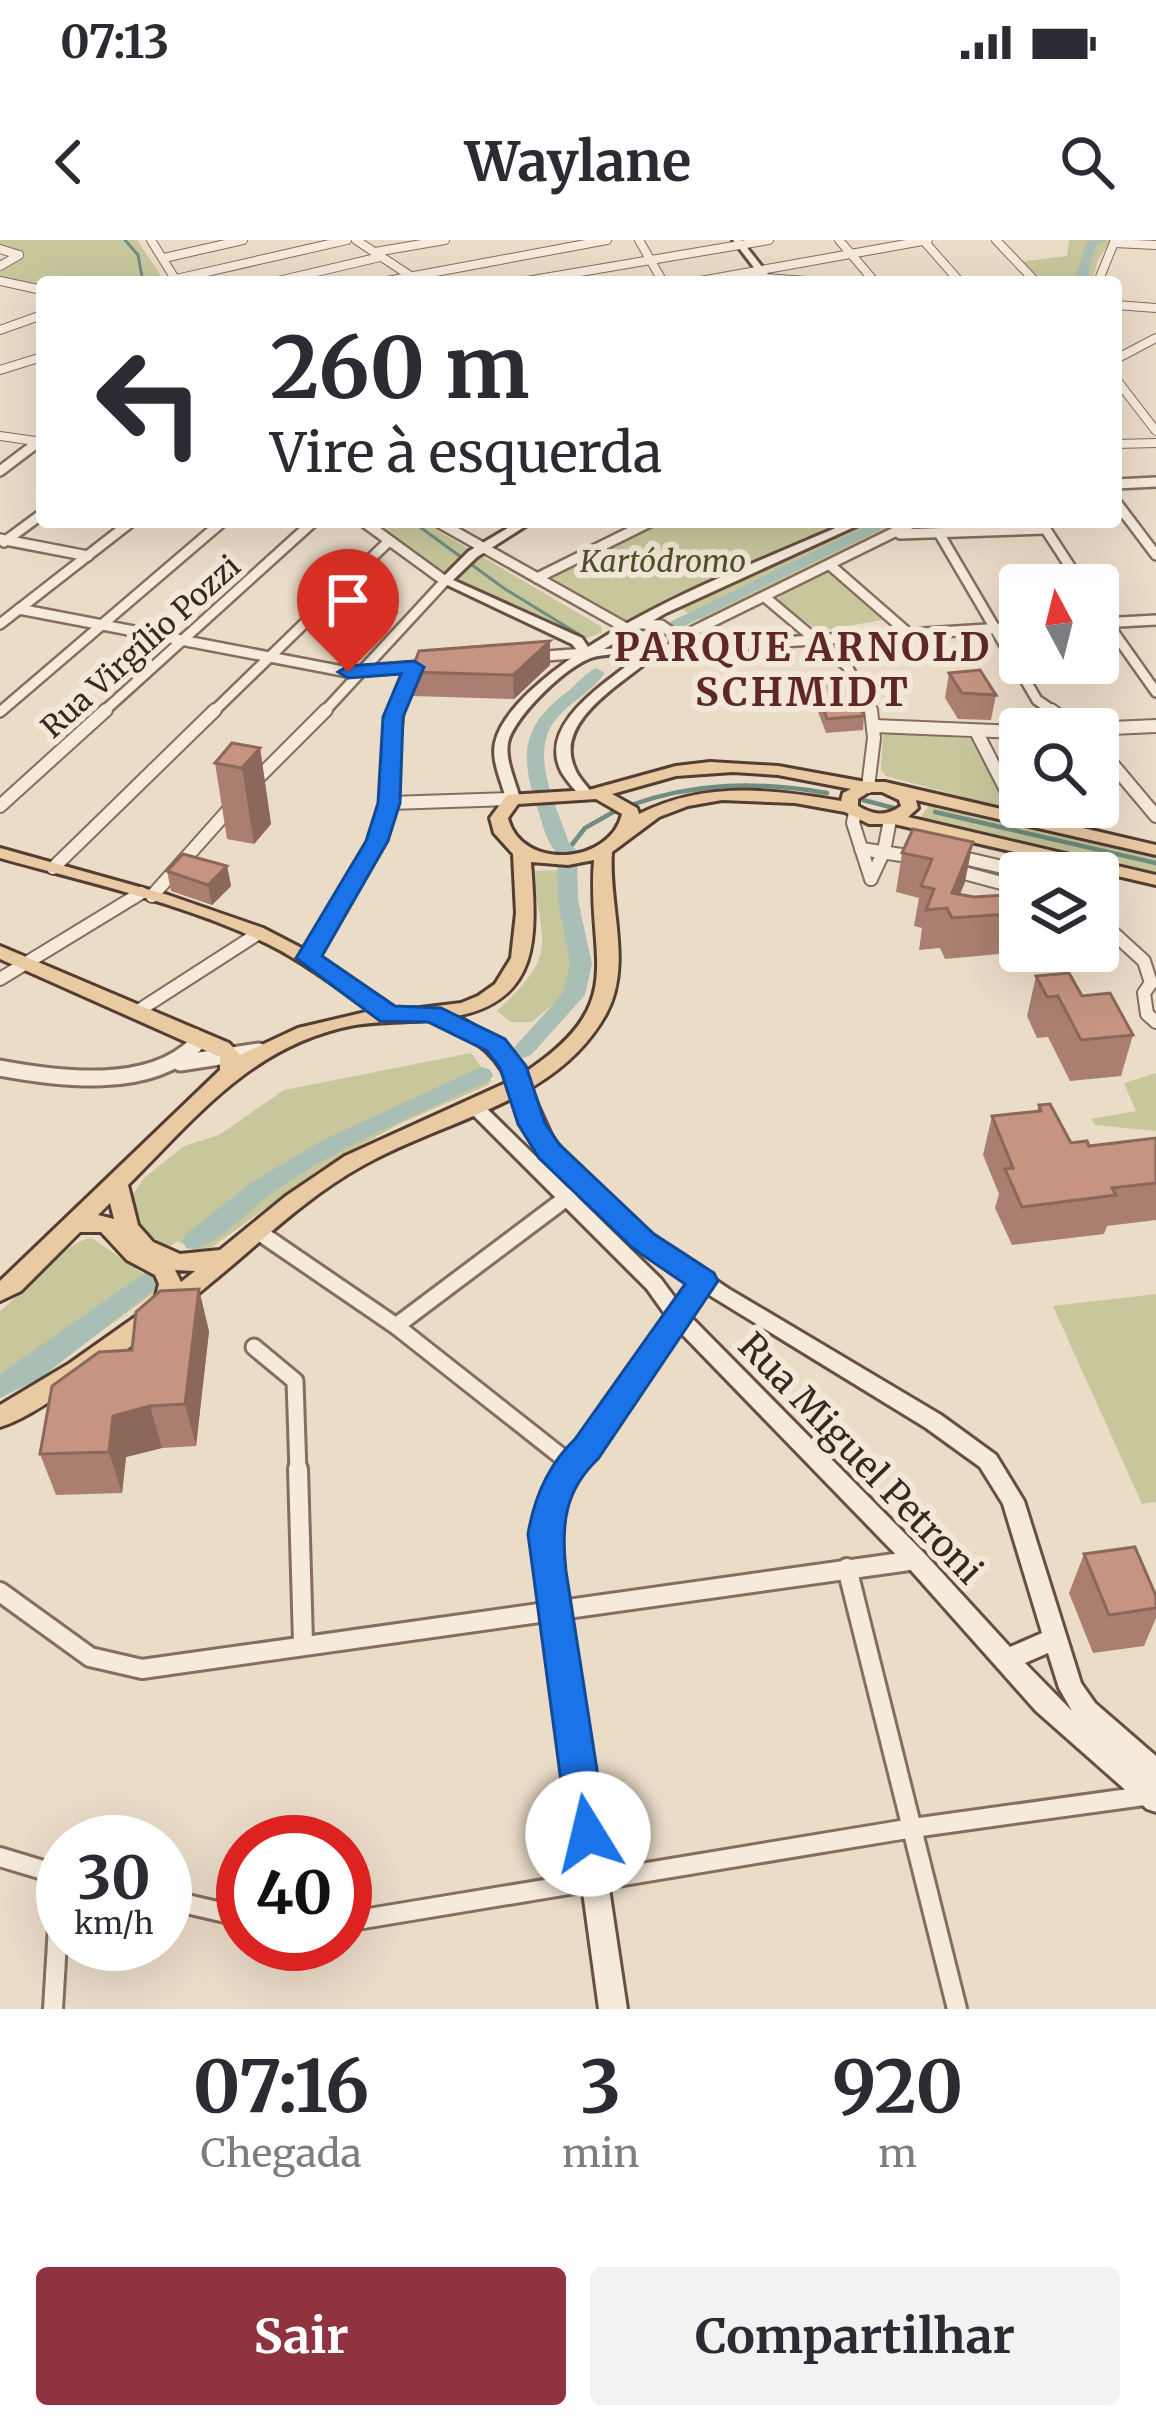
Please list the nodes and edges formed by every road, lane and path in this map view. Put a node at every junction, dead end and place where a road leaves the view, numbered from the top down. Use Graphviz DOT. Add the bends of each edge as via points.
graph roads {
  1 [pos="152,240"];
  2 [pos="243,240"];
  3 [pos="352,240"];
  4 [pos="445,240"];
  5 [pos="532,240"];
  6 [pos="607,240"];
  7 [pos="639,240"];
  8 [pos="770,240"];
  9 [pos="839,240"];
  10 [pos="926,240"];
  11 [pos="996,240"];
  12 [pos="738,242"];
  13 [pos="1115,242"];
  14 [pos="1156,245"];
  15 [pos="0,249"];
  16 [pos="377,254"];
  17 [pos="522,254"];
  18 [pos="853,254"];
  19 [pos="164,258"];
  20 [pos="651,260"];
  21 [pos="0,266"];
  22 [pos="410,275"];
  23 [pos="175,276"];
  24 [pos="194,276"];
  25 [pos="296,276"];
  26 [pos="406,276"];
  27 [pos="556,276"];
  28 [pos="660,276"];
  29 [pos="765,276"];
  30 [pos="770,276"];
  31 [pos="870,276"];
  32 [pos="955,276"];
  33 [pos="1030,276"];
  34 [pos="1101,276"];
  35 [pos="0,280"];
  36 [pos="36,289"];
  37 [pos="1122,305"];
  38 [pos="1156,308"];
  39 [pos="0,315"];
  40 [pos="36,319"];
  41 [pos="26,320"];
  42 [pos="0,330"];
  43 [pos="1156,338"];
  44 [pos="1122,353"];
  45 [pos="36,359"];
  46 [pos="0,370"];
  47 [pos="1122,387"];
  48 [pos="1156,431"];
  49 [pos="0,436"];
  50 [pos="36,441"];
  51 [pos="1156,443"];
  52 [pos="1122,444"];
  53 [pos="36,445"];
  54 [pos="0,470"];
  55 [pos="1156,482"];
  56 [pos="1122,484"];
  57 [pos="1122,510"];
  58 [pos="36,518"];
  59 [pos="1156,524"];
  60 [pos="1134,525"];
  61 [pos="123,528"];
  62 [pos="215,528"];
  63 [pos="306,528"];
  64 [pos="372,528"];
  65 [pos="446,528"];
  66 [pos="516,528"];
  67 [pos="638,528"];
  68 [pos="846,528"];
  69 [pos="905,528"];
  70 [pos="1004,528"];
  71 [pos="1045,528"];
  72 [pos="939,533"];
  73 [pos="895,534"];
  74 [pos="2,541"];
  75 [pos="389,541"];
  76 [pos="477,551"];
  77 [pos="1156,555"];
  78 [pos="88,556"];
  79 [pos="1068,564"];
  80 [pos="830,565"];
  81 [pos="537,578"];
  82 [pos="445,581"];
  83 [pos="766,598"];
  84 [pos="19,609"];
  85 [pos="1156,620"];
  86 [pos="1119,621"];
  87 [pos="0,624"];
  88 [pos="103,624"];
  89 [pos="638,626"];
  90 [pos="997,628"];
  91 [pos="675,633"];
  92 [pos="908,633"];
  93 [pos="821,639"];
  94 [pos="183,641"];
  95 [pos="1119,644"];
  96 [pos="698,648"];
  97 [pos="655,650"];
  98 [pos="586,653"];
  99 [pos="268,657"];
  100 [pos="522,658"];
  101 [pos="436,665"];
  102 [pos="414,667"];
  103 [pos="365,671"];
  104 [pos="1156,692"];
  105 [pos="1048,708"];
  106 [pos="0,712"];
  107 [pos="875,726"];
  108 [pos="1156,726"];
  109 [pos="1119,728"];
  110 [pos="999,732"];
  111 [pos="977,733"];
  112 [pos="1119,772"];
  113 [pos="999,776"];
  114 [pos="868,782"];
  115 [pos="898,791"];
  116 [pos="585,793"];
  117 [pos="520,799"];
  118 [pos="389,803"];
  119 [pos="0,806"];
  120 [pos="999,813"];
  121 [pos="625,814"];
  122 [pos="853,814"];
  123 [pos="1156,816"];
  124 [pos="891,822"];
  125 [pos="1065,828"];
  126 [pos="861,849"];
  127 [pos="1156,850"];
  128 [pos="603,851"];
  129 [pos="884,851"];
  130 [pos="522,852"];
  131 [pos="0,854"];
  132 [pos="910,854"];
  133 [pos="999,866"];
  134 [pos="53,868"];
  135 [pos="1156,880"];
  136 [pos="999,882"];
  137 [pos="147,895"];
  138 [pos="259,933"];
  139 [pos="1119,937"];
  140 [pos="0,952"];
  141 [pos="308,958"];
  142 [pos="26,962"];
  143 [pos="0,979"];
  144 [pos="141,1010"];
  145 [pos="432,1014"];
  146 [pos="389,1015"];
  147 [pos="1156,1022"];
  148 [pos="195,1035"];
  149 [pos="175,1064"];
  150 [pos="230,1064"];
  151 [pos="0,1068"];
  152 [pos="519,1084"];
  153 [pos="473,1105"];
  154 [pos="116,1180"];
  155 [pos="569,1196"];
  156 [pos="69,1226"];
  157 [pos="257,1231"];
  158 [pos="229,1255"];
  159 [pos="677,1266"];
  160 [pos="704,1281"];
  161 [pos="654,1284"];
  162 [pos="0,1292"];
  163 [pos="164,1308"];
  164 [pos="677,1316"];
  165 [pos="397,1326"];
  166 [pos="254,1347"];
  167 [pos="0,1417"];
  168 [pos="571,1464"];
  169 [pos="916,1560"];
  170 [pos="847,1568"];
  171 [pos="0,1592"];
  172 [pos="554,1608"];
  173 [pos="1054,1640"];
  174 [pos="303,1642"];
  175 [pos="1007,1660"];
  176 [pos="1154,1789"];
  177 [pos="913,1828"];
  178 [pos="0,1857"];
  179 [pos="36,1868"];
  180 [pos="595,1879"];
  181 [pos="372,1917"];
  182 [pos="56,1971"];
  183 [pos="53,2009"];
  184 [pos="613,2009"];
  185 [pos="956,2009"];
  1 -- 19 [label="street"];
  2 -- 19 [label="street"];
  3 -- 16 [label="street"];
  3 -- 24 [label="street"];
  4 -- 16 [label="street"];
  5 -- 17 [label="street"];
  6 -- 17 [label="street"];
  7 -- 20 [label="street"];
  8 -- 12 [label="street"];
  9 -- 18 [label="street"];
  10 -- 18 [label="street"];
  10 -- 32 [label="street"];
  11 -- 33 [label="street"];
  12 -- 20 [label="street"];
  12 -- 29 [label="street"];
  13 -- 14 [label="street"];
  13 -- 34 [label="street"];
  15 -- 21 [label="street" via="19,255"];
  16 -- 22 [label="street"];
  16 -- 25 [label="street"];
  17 -- 22 [label="street"];
  18 -- 30 [label="street"];
  18 -- 31 [label="street"];
  19 -- 23 [label="street"];
  20 -- 27 [label="street"];
  20 -- 28 [label="street"];
  22 -- 26 [label="street"];
  35 -- 36 [label="street"];
  37 -- 38 [label="street"];
  39 -- 41 [label="street"];
  40 -- 41 [label="street"];
  41 -- 42 [label="street"];
  43 -- 44 [label="street"];
  45 -- 46 [label="street"];
  47 -- 48 [label="street"];
  49 -- 50 [label="street"];
  51 -- 52 [label="street"];
  53 -- 54 [label="street"];
  55 -- 56 [label="street"];
  57 -- 60 [label="street"];
  58 -- 74 [label="street"];
  59 -- 60 [label="street"];
  60 -- 77 [label="street"];
  61 -- 78 [label="street"];
  62 -- 88 [label="street"];
  63 -- 94 [label="street, Rua Virgílio Pozzi"];
  64 -- 75 [label="street"];
  65 -- 76 [label="street"];
  66 -- 76 [label="street"];
  67 -- 81 [label="street"];
  68 -- 89 [label="street"];
  69 -- 73 [label="street"];
  70 -- 72 [label="street"];
  71 -- 79 [label="street"];
  72 -- 73 [label="street"];
  72 -- 90 [label="street"];
  73 -- 80 [label="street"];
  74 -- 78 [label="street"];
  75 -- 82 [label="street"];
  75 -- 99 [label="street"];
  76 -- 81 [label="street"];
  76 -- 82 [label="street"];
  78 -- 84 [label="street"];
  80 -- 83 [label="street"];
  80 -- 92 [label="street"];
  81 -- 89 [label="street"];
  82 -- 98 [label="street" via="577,641"];
  82 -- 103 [label="street"];
  83 -- 91 [label="street"];
  83 -- 93 [label="street"];
  84 -- 87 [label="street"];
  84 -- 88 [label="street"];
  85 -- 86 [label="street"];
  88 -- 94 [label="street"];
  88 -- 106 [label="street"];
  89 -- 91 [label="street"];
  89 -- 98 [label="street"];
  90 -- 92 [label="street"];
  90 -- 105 [label="street"];
  91 -- 96 [label="street" via="678,643"];
  91 -- 97 [label="street"];
  92 -- 93 [label="street"];
  93 -- 96 [label="street"];
  93 -- 107 [label="street" via="856,675"];
  94 -- 99 [label="street"];
  94 -- 119 [label="street, Rua Virgílio Pozzi"];
  95 -- 104 [label="street"];
  96 -- 97 [label="street"];
  97 -- 98 [label="street"];
  97 -- 116 [label="street" via="596,695 565,736 565,769"];
  98 -- 100 [label="street"];
  98 -- 117 [label="street" via="539,688 503,738 502,759"];
  99 -- 103 [label="street"];
  99 -- 134 [label="street"];
  101 -- 102 [label="street"];
  102 -- 103 [label="street"];
  102 -- 118 [label="street" via="393,717"];
  103 -- 137 [label="street"];
  107 -- 111 [label="street"];
  107 -- 114 [label="street"];
  108 -- 109 [label="street"];
  110 -- 111 [label="street"];
  111 -- 113 [label="street"];
  112 -- 123 [label="street"];
  114 -- 115 [label="main road"];
  114 -- 116 [label="main road" via="703,768"];
  114 -- 122 [label="main road" via="852,793"];
  115 -- 120 [label="main road"];
  115 -- 124 [label="main road" via="910,808"];
  116 -- 117 [label="main road"];
  116 -- 121 [label="main road"];
  117 -- 118 [label="street"];
  117 -- 130 [label="main road" via="499,825"];
  118 -- 141 [label="street" via="377,841"];
  121 -- 122 [label="main road" via="755,794"];
  121 -- 128 [label="main road"];
  122 -- 124 [label="main road"];
  122 -- 126 [label="street"];
  124 -- 129 [label="street"];
  124 -- 135 [label="main road"];
  125 -- 127 [label="main road"];
  126 -- 129 [label="street"];
  126 -- 129 [label="street" via="871,879"];
  128 -- 130 [label="main road" via="548,860"];
  128 -- 152 [label="main road" via="606,989 557,1060"];
  129 -- 132 [label="street"];
  130 -- 145 [label="main road" via="522,944 514,973 473,1006"];
  131 -- 134 [label="main road"];
  132 -- 133 [label="street"];
  132 -- 136 [label="street"];
  134 -- 137 [label="main road"];
  137 -- 138 [label="main road"];
  137 -- 142 [label="street"];
  138 -- 141 [label="main road"];
  138 -- 144 [label="street"];
  139 -- 147 [label="street" via="1144,961 1151,983 1144,1006"];
  140 -- 142 [label="main road"];
  141 -- 146 [label="main road"];
  142 -- 143 [label="street"];
  142 -- 144 [label="main road"];
  144 -- 148 [label="main road"];
  145 -- 146 [label="main road"];
  145 -- 152 [label="main road" via="496,1045"];
  146 -- 150 [label="main road" via="305,1031"];
  148 -- 149 [label="street" via="194,1049"];
  148 -- 150 [label="main road"];
  149 -- 150 [label="street"];
  149 -- 151 [label="street" via="50,1078"];
  150 -- 154 [label="main road"];
  152 -- 153 [label="main road"];
  152 -- 159 [label="street" via="549,1151"];
  153 -- 155 [label="street, Rua Miguel Petroni"];
  153 -- 157 [label="main road" via="355,1160"];
  154 -- 156 [label="main road"];
  154 -- 158 [label="main road" via="126,1223 146,1249 186,1264"];
  155 -- 161 [label="street, Rua Miguel Petroni"];
  155 -- 165 [label="street"];
  156 -- 162 [label="main road"];
  156 -- 163 [label="main road" via="109,1226 163,1269 171,1284"];
  157 -- 158 [label="main road"];
  157 -- 165 [label="street"];
  158 -- 163 [label="main road"];
  159 -- 160 [label="street"];
  159 -- 161 [label="street"];
  160 -- 164 [label="street"];
  160 -- 173 [label="street" via="988,1461 1013,1502"];
  161 -- 164 [label="street, Rua Miguel Petroni"];
  163 -- 167 [label="main road" via="56,1387"];
  164 -- 168 [label="street"];
  164 -- 169 [label="street, Rua Miguel Petroni"];
  165 -- 168 [label="street"];
  166 -- 174 [label="street" via="295,1382"];
  168 -- 172 [label="street" via="550,1503 545,1534"];
  169 -- 170 [label="street"];
  169 -- 175 [label="street, Rua Miguel Petroni"];
  170 -- 172 [label="street"];
  170 -- 177 [label="street"];
  171 -- 174 [label="street" via="90,1657 123,1668"];
  172 -- 174 [label="street"];
  172 -- 180 [label="street"];
  173 -- 175 [label="street"];
  173 -- 176 [label="street" via="1086,1711"];
  175 -- 176 [label="street, Rua Miguel Petroni" via="1090,1746"];
  176 -- 177 [label="street"];
  177 -- 180 [label="street"];
  177 -- 185 [label="street"];
  178 -- 179 [label="street"];
  180 -- 181 [label="street"];
  180 -- 184 [label="street"];
  182 -- 183 [label="street"];
}
